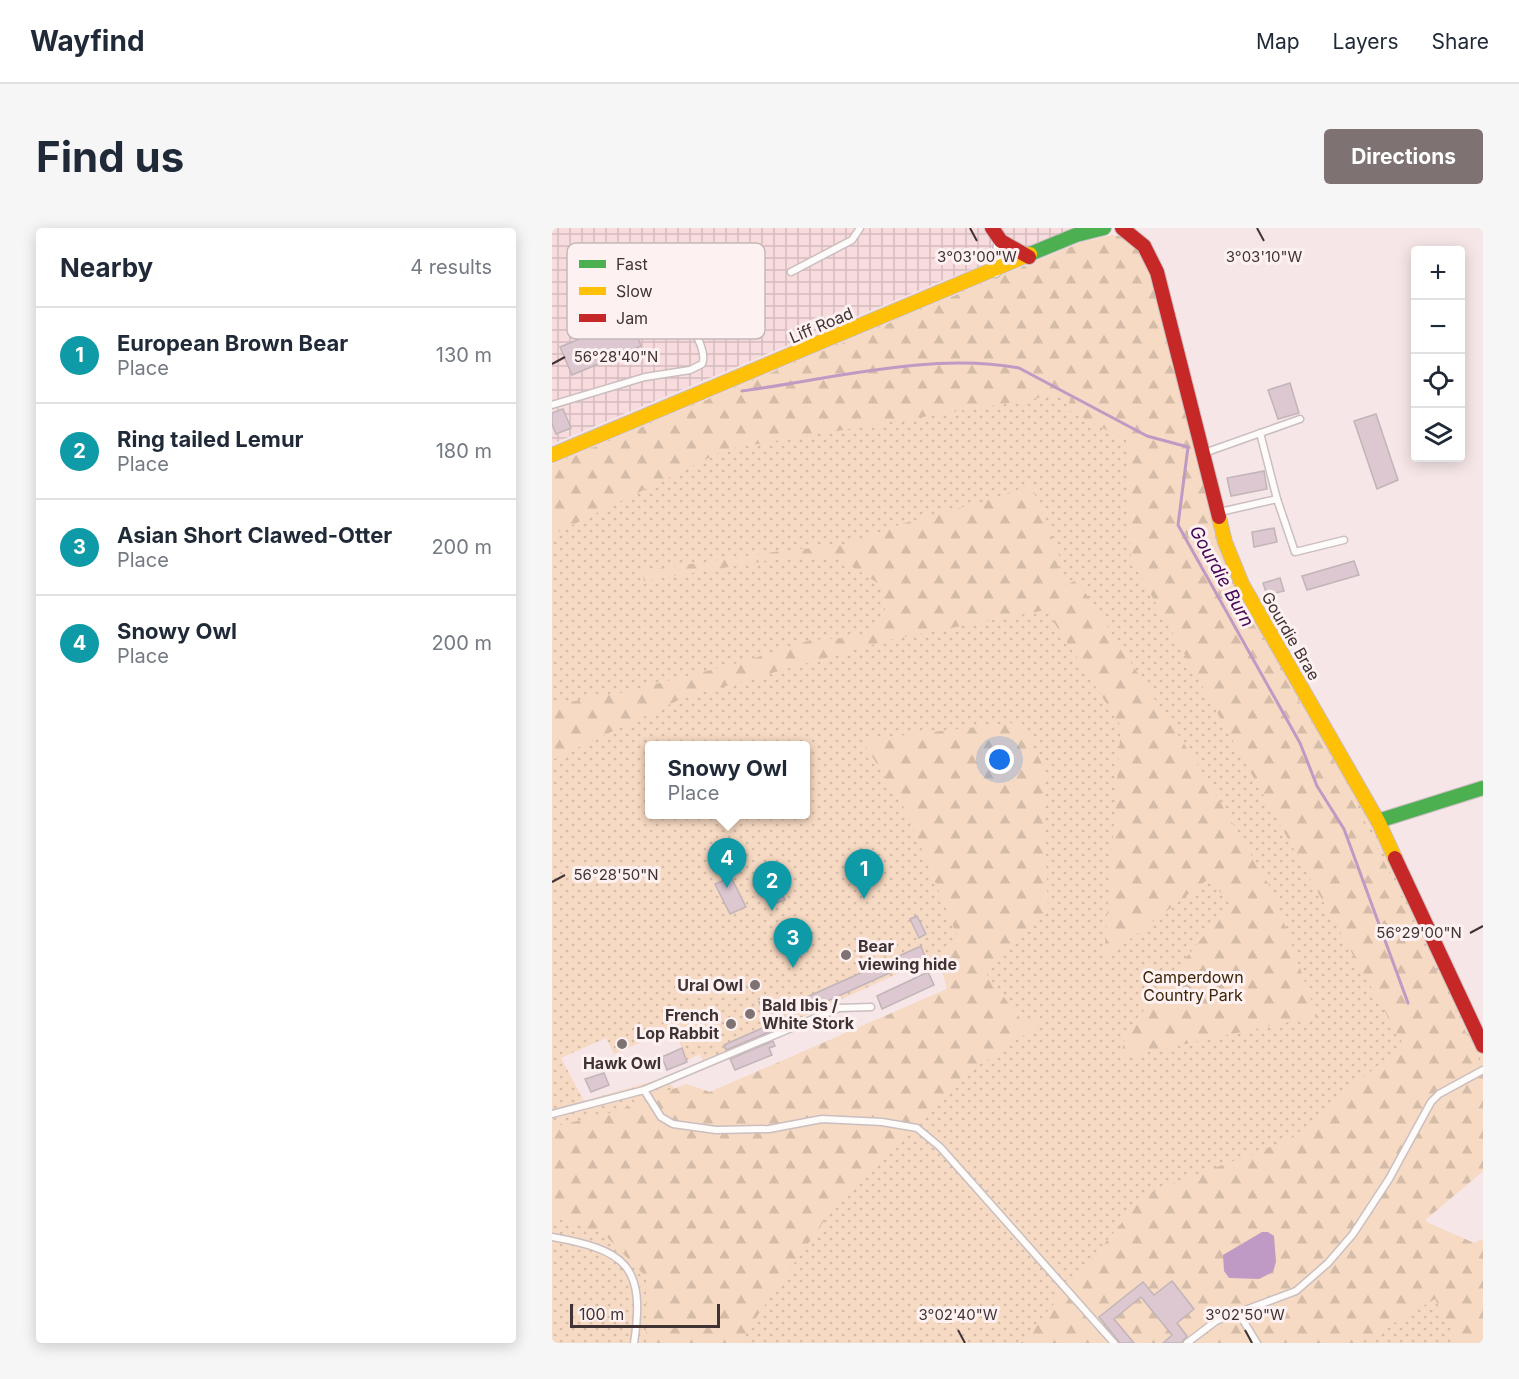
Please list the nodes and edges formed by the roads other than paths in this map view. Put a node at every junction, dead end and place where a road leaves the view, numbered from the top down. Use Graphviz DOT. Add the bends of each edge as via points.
graph roads {
  1 [pos="860,228"];
  2 [pos="992,228"];
  3 [pos="1104,228"];
  4 [pos="1122,228"];
  5 [pos="1001,241"];
  6 [pos="1029,257"];
  7 [pos="995,271"];
  8 [pos="792,272"];
  9 [pos="697,339"];
  10 [pos="552,405"];
  11 [pos="1300,419"];
  12 [pos="1260,433"];
  13 [pos="1205,452"];
  14 [pos="552,455"];
  15 [pos="1277,499"];
  16 [pos="1218,512"];
  17 [pos="1344,540"];
  18 [pos="1483,788"];
  19 [pos="1378,821"];
  20 [pos="871,1007"];
  21 [pos="1483,1046"];
  22 [pos="1483,1070"];
  23 [pos="644,1090"];
  24 [pos="552,1114"];
  25 [pos="552,1237"];
  26 [pos="1238,1312"];
  27 [pos="634,1343"];
  28 [pos="1114,1343"];
  29 [pos="1187,1343"];
  30 [pos="1257,1343"];
  1 -- 8 [label="lane" via="852,240"];
  2 -- 5 [label="street"];
  3 -- 6 [label="street, Liff Road" via="1076,235"];
  4 -- 13 [label="street, Gourdie Brae" via="1138,236 1157,272"];
  5 -- 6 [label="street"];
  5 -- 7 [label="street"];
  6 -- 7 [label="street, Liff Road"];
  7 -- 14 [label="street, Liff Road"];
  9 -- 10 [label="lane" via="704,357 702,364 690,370 645,377"];
  11 -- 12 [label="lane"];
  12 -- 13 [label="lane"];
  12 -- 15 [label="lane"];
  13 -- 16 [label="street, Gourdie Brae"];
  15 -- 16 [label="lane"];
  15 -- 17 [label="lane" via="1294,552"];
  16 -- 19 [label="street, Gourdie Brae" via="1224,542 1242,584"];
  18 -- 19 [label="street"];
  19 -- 21 [label="street, Gourdie Brae"];
  20 -- 23 [label="lane" via="839,1008"];
  22 -- 26 [label="lane" via="1431,1102 1389,1179 1353,1234 1328,1263 1296,1291"];
  23 -- 24 [label="lane"];
  23 -- 28 [label="lane" via="661,1117 673,1124 716,1130 769,1129 822,1119 917,1128 940,1147"];
  25 -- 27 [label="lane" via="590,1244 623,1262 634,1279 639,1311"];
  26 -- 29 [label="lane" via="1216,1321"];
  26 -- 30 [label="lane"];
}
